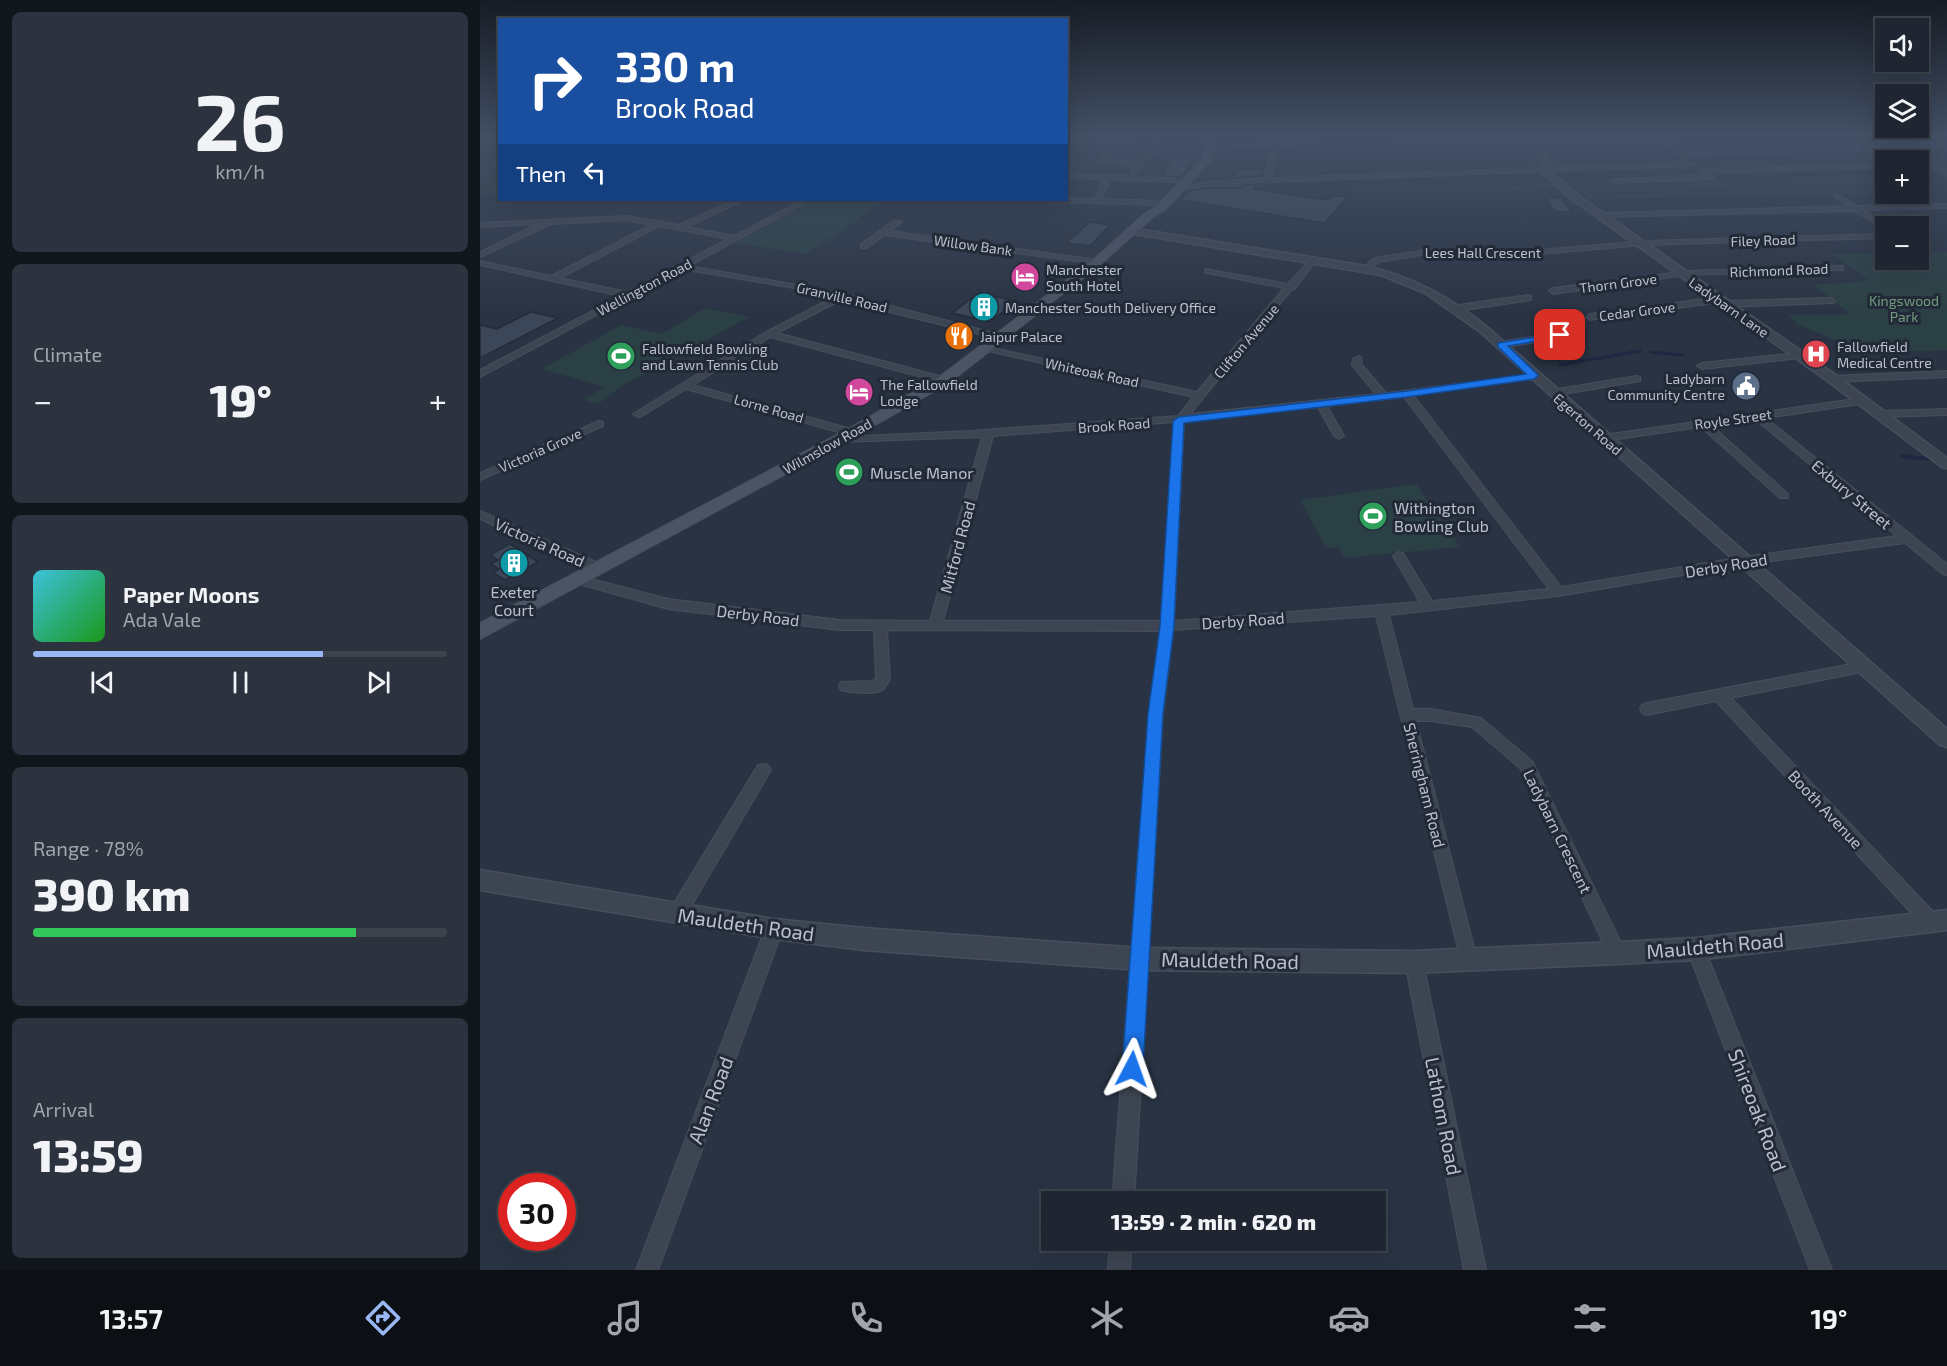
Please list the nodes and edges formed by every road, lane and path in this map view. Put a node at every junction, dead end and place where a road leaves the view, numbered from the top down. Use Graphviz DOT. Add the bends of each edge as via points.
graph roads {
  1 [pos="1099,195"];
  2 [pos="1174,195"];
  3 [pos="1573,195"];
  4 [pos="1834,195"];
  5 [pos="1068,200"];
  6 [pos="738,201"];
  7 [pos="805,201"];
  8 [pos="1096,201"];
  9 [pos="1166,203"];
  10 [pos="1947,206"];
  11 [pos="1856,208"];
  12 [pos="1600,215"];
  13 [pos="551,221"];
  14 [pos="1875,221"];
  15 [pos="898,222"];
  16 [pos="658,224"];
  17 [pos="480,225"];
  18 [pos="1136,227"];
  19 [pos="679,228"];
  20 [pos="885,233"];
  21 [pos="1875,236"];
  22 [pos="734,238"];
  23 [pos="1640,244"];
  24 [pos="864,246"];
  25 [pos="480,255"];
  26 [pos="1312,260"];
  27 [pos="1097,262"];
  28 [pos="480,263"];
  29 [pos="682,267"];
  30 [pos="1840,268"];
  31 [pos="1366,269"];
  32 [pos="1214,270"];
  33 [pos="1682,274"];
  34 [pos="550,279"];
  35 [pos="1292,286"];
  36 [pos="1553,291"];
  37 [pos="629,295"];
  38 [pos="842,296"];
  39 [pos="1528,298"];
  40 [pos="1832,301"];
  41 [pos="1722,302"];
  42 [pos="1458,308"];
  43 [pos="1590,317"];
  44 [pos="1579,332"];
  45 [pos="770,334"];
  46 [pos="1000,336"];
  47 [pos="1501,345"];
  48 [pos="984,349"];
  49 [pos="1798,356"];
  50 [pos="1358,359"];
  51 [pos="1702,366"];
  52 [pos="1947,374"];
  53 [pos="480,375"];
  54 [pos="1534,376"];
  55 [pos="1637,379"];
  56 [pos="1833,379"];
  57 [pos="944,380"];
  58 [pos="684,385"];
  59 [pos="1552,393"];
  60 [pos="1407,394"];
  61 [pos="1200,396"];
  62 [pos="1384,396"];
  63 [pos="1862,401"];
  64 [pos="1321,404"];
  65 [pos="1945,413"];
  66 [pos="638,414"];
  67 [pos="1881,414"];
  68 [pos="1757,416"];
  69 [pos="1179,421"];
  70 [pos="1703,423"];
  71 [pos="599,424"];
  72 [pos="988,434"];
  73 [pos="847,435"];
  74 [pos="1339,436"];
  75 [pos="1604,438"];
  76 [pos="1947,464"];
  77 [pos="480,477"];
  78 [pos="1784,496"];
  79 [pos="480,515"];
  80 [pos="1906,539"];
  81 [pos="1399,556"];
  82 [pos="1743,561"];
  83 [pos="601,569"];
  84 [pos="1947,572"];
  85 [pos="580,580"];
  86 [pos="1558,592"];
  87 [pos="1429,606"];
  88 [pos="1381,611"];
  89 [pos="935,625"];
  90 [pos="880,626"];
  91 [pos="1167,626"];
  92 [pos="480,633"];
  93 [pos="1862,667"];
  94 [pos="846,686"];
  95 [pos="1719,695"];
  96 [pos="1647,709"];
  97 [pos="1408,715"];
  98 [pos="1947,740"];
  99 [pos="763,770"];
  100 [pos="480,880"];
  101 [pos="677,914"];
  102 [pos="1939,921"];
  103 [pos="774,929"];
  104 [pos="1696,949"];
  105 [pos="1617,953"];
  106 [pos="1140,959"];
  107 [pos="1468,959"];
  108 [pos="1414,962"];
  109 [pos="1125,1191"];
  110 [pos="1120,1251"];
  111 [pos="647,1270"];
  112 [pos="1119,1270"];
  113 [pos="1475,1270"];
  114 [pos="1821,1270"];
  1 -- 8 [label="street"];
  2 -- 9 [label="main road, Wilmslow Road"];
  3 -- 12 [label="street, Ladybarn Lane"];
  4 -- 11 [label="street"];
  5 -- 8 [label="street"];
  6 -- 19 [label="street"];
  7 -- 22 [label="street, Wellington Road"];
  8 -- 9 [label="street"];
  9 -- 18 [label="main road, Wilmslow Road"];
  10 -- 11 [label="street"];
  11 -- 12 [label="street"];
  11 -- 14 [label="street"];
  12 -- 23 [label="street, Ladybarn Lane"];
  13 -- 16 [label="street" via="620,218"];
  13 -- 17 [label="street"];
  13 -- 25 [label="street"];
  15 -- 20 [label="street"];
  16 -- 19 [label="street"];
  16 -- 34 [label="street"];
  18 -- 26 [label="street, Egerton Road" via="1167,236"];
  18 -- 27 [label="main road, Wilmslow Road"];
  19 -- 22 [label="street"];
  20 -- 24 [label="street"];
  20 -- 27 [label="street, Willow Bank"];
  21 -- 23 [label="street, Filey Road"];
  22 -- 29 [label="street, Wellington Road"];
  23 -- 31 [label="street, Lees Hall Crescent" via="1516,254 1434,251 1377,260"];
  23 -- 33 [label="street, Ladybarn Lane"];
  26 -- 31 [label="street, Egerton Road"];
  26 -- 35 [label="street, Clifton Avenue"];
  27 -- 46 [label="main road, Wilmslow Road"];
  28 -- 34 [label="street"];
  29 -- 37 [label="street, Wellington Road"];
  29 -- 38 [label="street, Granville Road"];
  30 -- 33 [label="street, Richmond Road"];
  31 -- 42 [label="street, Egerton Road" via="1422,286"];
  32 -- 35 [label="street"];
  33 -- 36 [label="street, Thorn Grove"];
  33 -- 41 [label="street, Ladybarn Lane"];
  34 -- 37 [label="street"];
  35 -- 61 [label="street, Clifton Avenue"];
  37 -- 53 [label="street, Wellington Road"];
  38 -- 45 [label="street"];
  38 -- 46 [label="street, Granville Road"];
  39 -- 42 [label="street"];
  40 -- 41 [label="street, Cedar Grove"];
  41 -- 43 [label="street, Cedar Grove"];
  41 -- 49 [label="street, Ladybarn Lane"];
  42 -- 47 [label="street, Egerton Road"];
  44 -- 47 [label="street"];
  45 -- 57 [label="street"];
  45 -- 58 [label="street"];
  46 -- 48 [label="main road, Wilmslow Road"];
  47 -- 54 [label="street, Egerton Road"];
  48 -- 57 [label="main road, Wilmslow Road"];
  48 -- 61 [label="street, Whiteoak Road"];
  49 -- 51 [label="street"];
  49 -- 56 [label="street, Ladybarn Lane"];
  50 -- 62 [label="street" via="1357,365"];
  52 -- 56 [label="street"];
  54 -- 59 [label="street, Egerton Road"];
  54 -- 60 [label="street, Brook Road"];
  55 -- 59 [label="street"];
  56 -- 63 [label="street, Ladybarn Lane"];
  57 -- 73 [label="main road, Wilmslow Road"];
  58 -- 66 [label="street"];
  58 -- 73 [label="street, Lorne Road"];
  59 -- 75 [label="street, Egerton Road"];
  60 -- 62 [label="street, Brook Road"];
  60 -- 86 [label="street"];
  61 -- 69 [label="street, Clifton Avenue"];
  62 -- 64 [label="street, Brook Road"];
  63 -- 67 [label="street, Ladybarn Lane"];
  63 -- 68 [label="street, Royle Street"];
  64 -- 69 [label="street, Brook Road"];
  64 -- 74 [label="street"];
  65 -- 67 [label="street"];
  67 -- 76 [label="street, Ladybarn Lane"];
  68 -- 70 [label="street, Royle Street"];
  68 -- 80 [label="street, Exbury Street"];
  69 -- 72 [label="street, Brook Road"];
  69 -- 91 [label="street"];
  70 -- 75 [label="street, Royle Street"];
  70 -- 78 [label="street"];
  71 -- 77 [label="street, Victoria Grove"];
  72 -- 73 [label="street, Brook Road" via="872,439"];
  72 -- 89 [label="street, Mitford Road"];
  73 -- 83 [label="main road, Wilmslow Road"];
  75 -- 82 [label="street, Egerton Road"];
  79 -- 83 [label="street, Victoria Road"];
  80 -- 82 [label="street, Derby Road"];
  80 -- 84 [label="street, Exbury Street"];
  81 -- 87 [label="street"];
  82 -- 86 [label="street, Derby Road"];
  82 -- 93 [label="street, Egerton Road"];
  83 -- 85 [label="main road, Wilmslow Road"];
  85 -- 90 [label="street, Derby Road" via="668,604 840,626"];
  85 -- 92 [label="main road, Wilmslow Road"];
  86 -- 87 [label="street, Derby Road"];
  87 -- 88 [label="street, Derby Road"];
  88 -- 91 [label="street, Derby Road"];
  88 -- 97 [label="street, Sheringham Road"];
  89 -- 90 [label="street, Derby Road"];
  89 -- 91 [label="street, Derby Road"];
  90 -- 94 [label="street" via="883,679 877,687"];
  91 -- 106 [label="street" via="1156,714"];
  93 -- 95 [label="street"];
  93 -- 98 [label="street, Egerton Road"];
  95 -- 96 [label="street"];
  95 -- 102 [label="street, Booth Avenue"];
  97 -- 105 [label="street, Ladybarn Crescent" via="1476,722 1527,765"];
  97 -- 107 [label="street, Sheringham Road"];
  99 -- 101 [label="street"];
  100 -- 101 [label="street, Mauldeth Road"];
  101 -- 103 [label="street, Mauldeth Road"];
  102 -- 104 [label="street, Mauldeth Road"];
  103 -- 106 [label="street, Mauldeth Road"];
  103 -- 111 [label="street, Alan Road"];
  104 -- 105 [label="street, Mauldeth Road"];
  104 -- 114 [label="street, Shireoak Road"];
  105 -- 107 [label="street, Mauldeth Road"];
  106 -- 108 [label="street, Mauldeth Road"];
  106 -- 109 [label="street"];
  107 -- 108 [label="street, Mauldeth Road"];
  108 -- 113 [label="street, Lathom Road"];
  110 -- 112 [label="street"];
}
